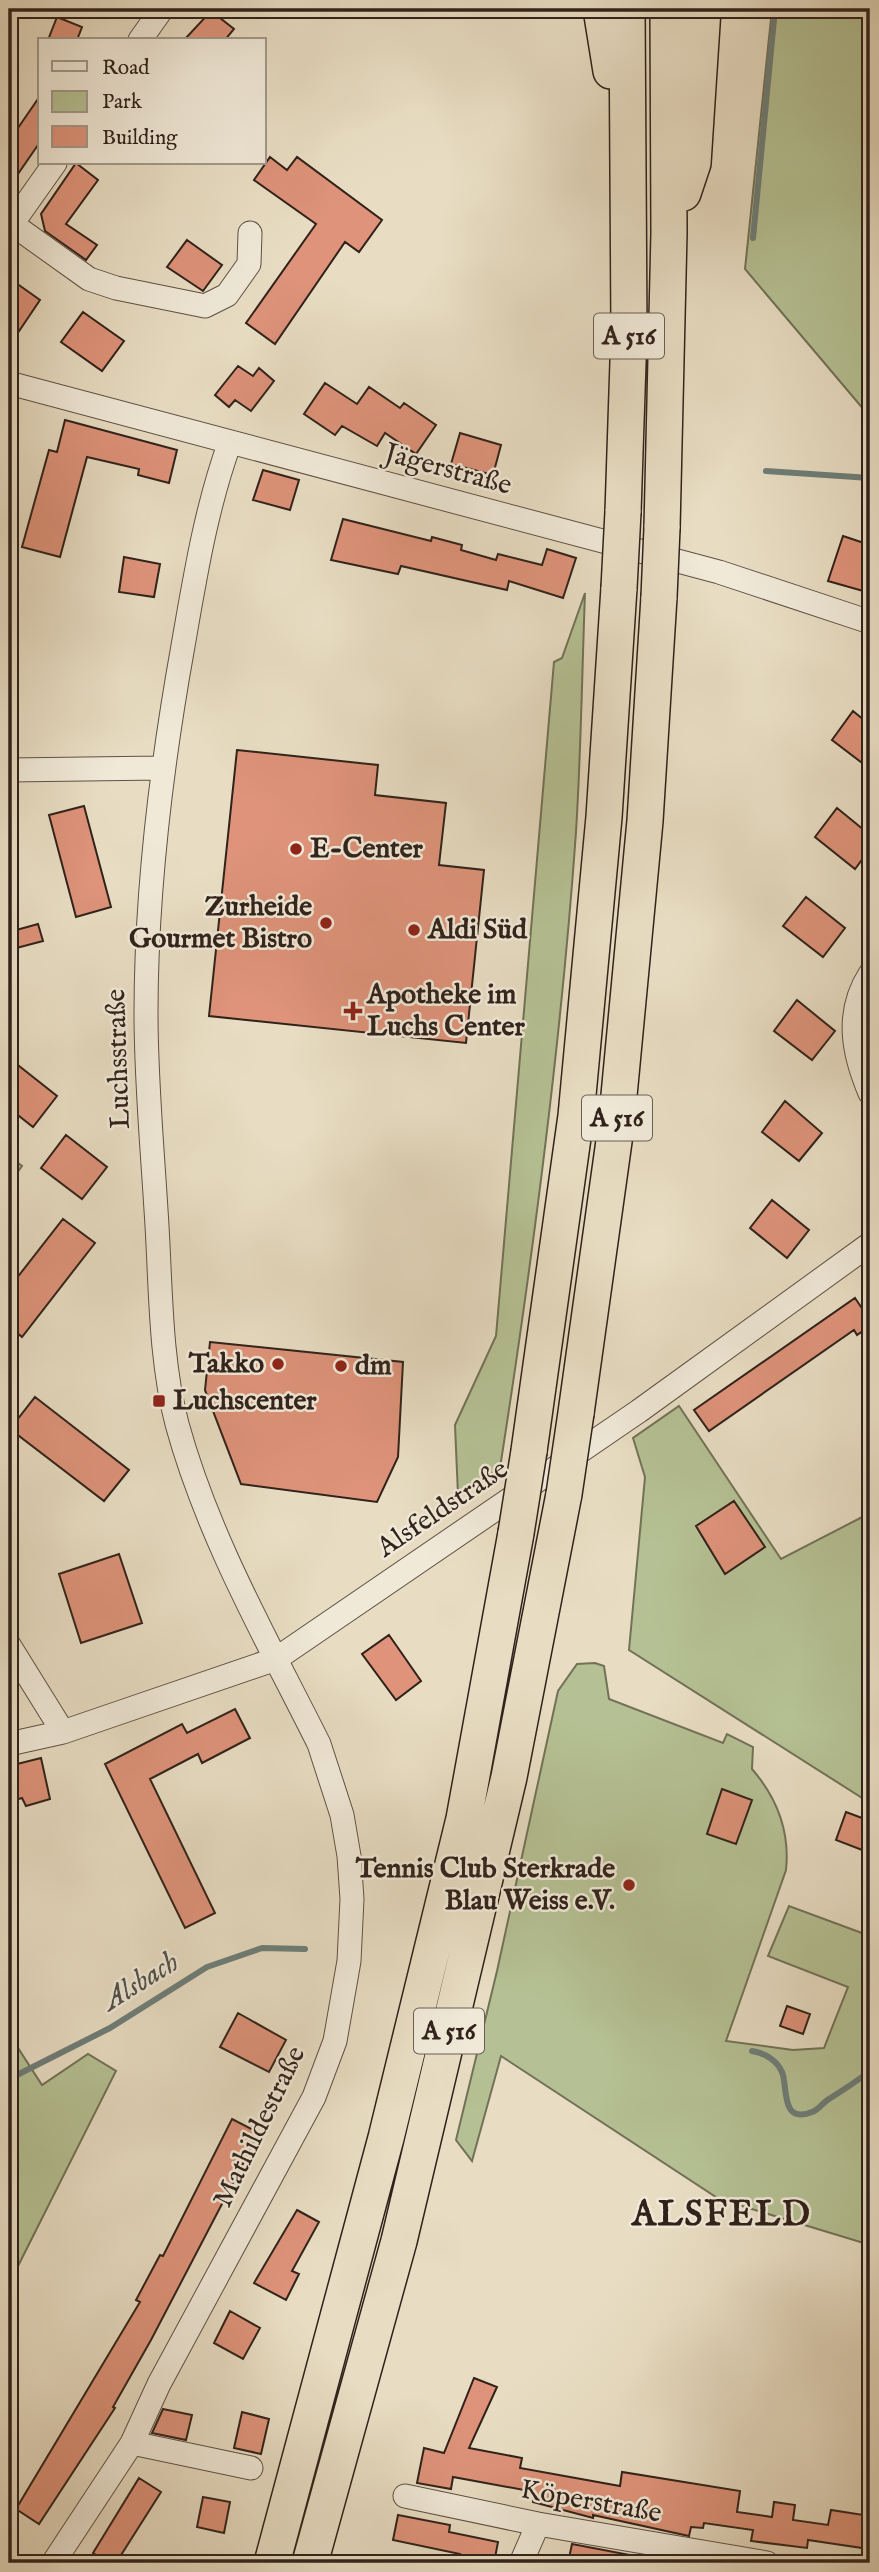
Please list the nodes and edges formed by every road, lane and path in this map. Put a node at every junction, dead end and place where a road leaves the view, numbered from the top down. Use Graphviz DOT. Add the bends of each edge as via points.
graph roads {
  1 [pos="162,9"];
  2 [pos="601,9"];
  3 [pos="627,9"];
  4 [pos="667,9"];
  5 [pos="703,9"];
  6 [pos="141,38"];
  7 [pos="629,159"];
  8 [pos="54,164"];
  9 [pos="10,226"];
  10 [pos="250,233"];
  11 [pos="669,233"];
  12 [pos="9,383"];
  13 [pos="230,442"];
  14 [pos="870,622"];
  15 [pos="161,768"];
  16 [pos="9,770"];
  17 [pos="870,974"];
  18 [pos="870,1093"];
  19 [pos="870,1244"];
  20 [pos="9,1644"];
  21 [pos="276,1659"];
  22 [pos="63,1731"];
  23 [pos="9,1744"];
  24 [pos="132,2443"];
  25 [pos="251,2468"];
  26 [pos="405,2496"];
  27 [pos="538,2524"];
  28 [pos="53,2563"];
  29 [pos="272,2563"];
  30 [pos="310,2563"];
  31 [pos="522,2563"];
  32 [pos="767,2563"];
  1 -- 6 [label="street"];
  2 -- 7 [label="highway"];
  3 -- 7 [label="highway, A 516"];
  4 -- 11 [label="highway, A 516"];
  5 -- 11 [label="highway" via="692,163"];
  7 -- 29 [label="highway, A 516, bridge" via="623,512 602,843 576,1116 529,1451 464,1819 386,2138"];
  8 -- 9 [label="street"];
  9 -- 10 [label="street" via="89,279 205,306 227,295 249,264"];
  11 -- 30 [label="highway, A 516, bridge" via="662,528 646,809 616,1127 564,1494 494,1843 398,2241"];
  12 -- 13 [label="street, Jägerstraße"];
  13 -- 14 [label="street, Jägerstraße" via="719,572"];
  13 -- 15 [label="street, Luchsstraße" via="215,484"];
  15 -- 16 [label="street"];
  15 -- 21 [label="street, Luchsstraße" via="146,1019 158,1260 172,1398 194,1481 216,1537"];
  17 -- 18 [label="street" via="853,1023 856,1061"];
  19 -- 21 [label="street, Alsfeldstraße" via="639,1411"];
  20 -- 22 [label="street"];
  21 -- 22 [label="street, Alsfeldstraße"];
  21 -- 24 [label="street, Mathildestraße" via="332,1778 349,1856 351,1928 339,2021 314,2097 159,2384"];
  22 -- 23 [label="street, Alsfeldstraße"];
  24 -- 25 [label="street"];
  24 -- 28 [label="street, Mathildestraße"];
  26 -- 27 [label="street, Köperstraße"];
  27 -- 31 [label="street"];
  27 -- 32 [label="street, Köperstraße"];
}
